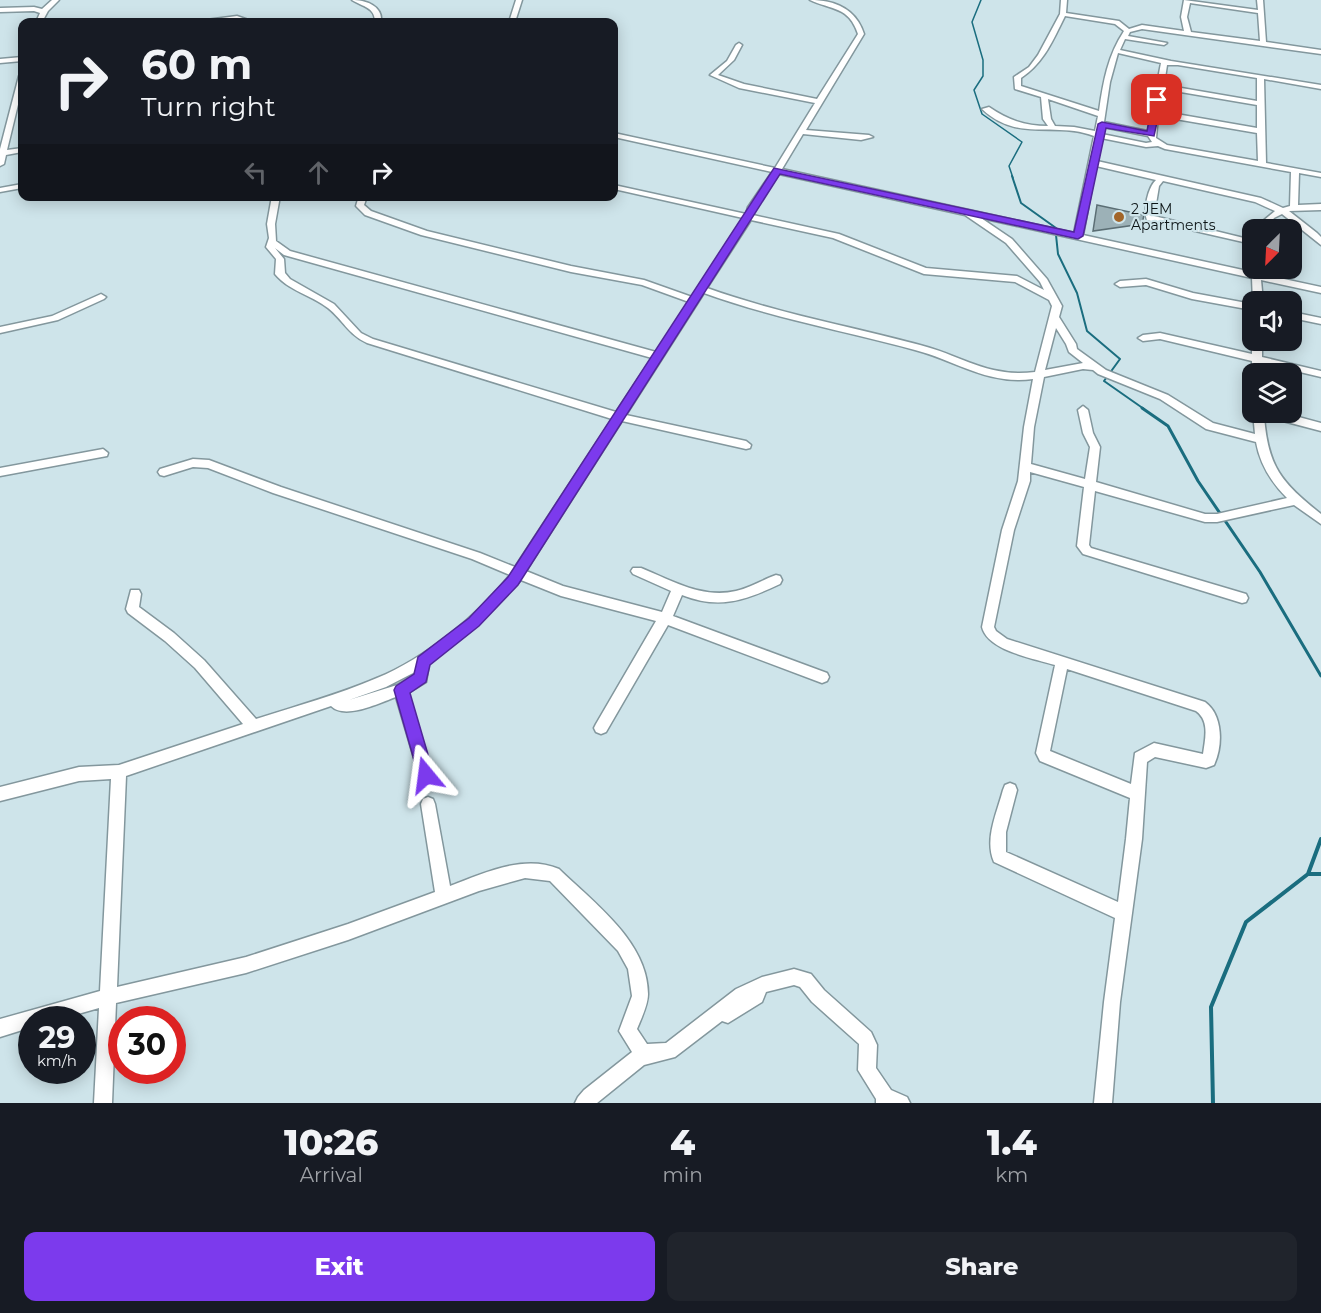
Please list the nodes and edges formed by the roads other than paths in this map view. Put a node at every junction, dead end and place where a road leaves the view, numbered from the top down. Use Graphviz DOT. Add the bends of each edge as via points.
graph roads {
  1 [pos="56,0"];
  2 [pos="355,0"];
  3 [pos="519,0"];
  4 [pos="813,0"];
  5 [pos="1064,0"];
  6 [pos="1260,0"];
  7 [pos="1187,1"];
  8 [pos="0,10"];
  9 [pos="44,12"];
  10 [pos="1261,12"];
  11 [pos="1064,14"];
  12 [pos="41,18"];
  13 [pos="379,18"];
  14 [pos="513,18"];
  15 [pos="1188,33"];
  16 [pos="1126,34"];
  17 [pos="1164,43"];
  18 [pos="1263,43"];
  19 [pos="739,45"];
  20 [pos="1116,51"];
  21 [pos="1321,52"];
  22 [pos="18,60"];
  23 [pos="0,62"];
  24 [pos="1168,62"];
  25 [pos="1260,77"];
  26 [pos="1160,86"];
  27 [pos="1321,87"];
  28 [pos="1044,95"];
  29 [pos="18,98"];
  30 [pos="820,102"];
  31 [pos="1261,104"];
  32 [pos="986,109"];
  33 [pos="1155,113"];
  34 [pos="1100,114"];
  35 [pos="1102,124"];
  36 [pos="1052,127"];
  37 [pos="1261,131"];
  38 [pos="802,132"];
  39 [pos="1151,134"];
  40 [pos="1098,135"];
  41 [pos="618,136"];
  42 [pos="869,137"];
  43 [pos="1157,144"];
  44 [pos="18,151"];
  45 [pos="3,153"];
  46 [pos="1093,163"];
  47 [pos="0,164"];
  48 [pos="1262,164"];
  49 [pos="777,170"];
  50 [pos="1295,170"];
  51 [pos="1321,175"];
  52 [pos="1160,180"];
  53 [pos="18,187"];
  54 [pos="618,188"];
  55 [pos="0,190"];
  56 [pos="275,201"];
  57 [pos="362,201"];
  58 [pos="1321,207"];
  59 [pos="1294,208"];
  60 [pos="1282,210"];
  61 [pos="967,212"];
  62 [pos="749,216"];
  63 [pos="1266,219"];
  64 [pos="1031,226"];
  65 [pos="1078,236"];
  66 [pos="272,240"];
  67 [pos="1242,240"];
  68 [pos="1009,241"];
  69 [pos="1321,242"];
  70 [pos="1242,269"];
  71 [pos="1281,279"];
  72 [pos="1120,284"];
  73 [pos="701,289"];
  74 [pos="1321,290"];
  75 [pos="101,297"];
  76 [pos="1050,297"];
  77 [pos="693,300"];
  78 [pos="1242,305"];
  79 [pos="1302,317"];
  80 [pos="1055,318"];
  81 [pos="1321,321"];
  82 [pos="0,330"];
  83 [pos="1143,338"];
  84 [pos="1072,350"];
  85 [pos="1257,351"];
  86 [pos="658,356"];
  87 [pos="1257,359"];
  88 [pos="1257,363"];
  89 [pos="1094,367"];
  90 [pos="1066,368"];
  91 [pos="1321,374"];
  92 [pos="1039,375"];
  93 [pos="1083,410"];
  94 [pos="619,416"];
  95 [pos="1302,422"];
  96 [pos="1259,423"];
  97 [pos="1321,427"];
  98 [pos="1260,439"];
  99 [pos="746,445"];
  100 [pos="103,453"];
  101 [pos="1025,466"];
  102 [pos="0,472"];
  103 [pos="164,472"];
  104 [pos="1091,484"];
  105 [pos="1295,500"];
  106 [pos="1320,517"];
  107 [pos="637,571"];
  108 [pos="519,573"];
  109 [pos="776,580"];
  110 [pos="678,588"];
  111 [pos="135,594"];
  112 [pos="1242,598"];
  113 [pos="664,618"];
  114 [pos="423,662"];
  115 [pos="1062,663"];
  116 [pos="822,676"];
  117 [pos="401,690"];
  118 [pos="333,699"];
  119 [pos="253,726"];
  120 [pos="600,728"];
  121 [pos="118,772"];
  122 [pos="426,775"];
  123 [pos="1011,790"];
  124 [pos="0,794"];
  125 [pos="1138,795"];
  126 [pos="428,804"];
  127 [pos="444,897"];
  128 [pos="1123,913"];
  129 [pos="762,985"];
  130 [pos="108,997"];
  131 [pos="0,1028"];
  132 [pos="890,1101"];
  133 [pos="103,1103"];
  134 [pos="584,1103"];
  135 [pos="1103,1103"];
  1 -- 9 [label="street"];
  2 -- 13 [label="street" via="375,9"];
  3 -- 14 [label="street"];
  4 -- 30 [label="street" via="843,9 859,23 861,34"];
  5 -- 11 [label="street"];
  6 -- 10 [label="street"];
  7 -- 10 [label="street"];
  7 -- 15 [label="street" via="1184,17"];
  8 -- 9 [label="street"];
  9 -- 12 [label="street"];
  10 -- 18 [label="street"];
  11 -- 16 [label="street" via="1117,22"];
  11 -- 28 [label="street" via="1041,56 1016,79 1021,89"];
  15 -- 16 [label="street" via="1142,27"];
  15 -- 18 [label="street"];
  16 -- 17 [label="street"];
  16 -- 20 [label="street"];
  18 -- 21 [label="street"];
  19 -- 30 [label="street" via="726,67 712,75 742,86"];
  20 -- 24 [label="street"];
  20 -- 34 [label="street"];
  22 -- 23 [label="street"];
  24 -- 25 [label="street"];
  24 -- 26 [label="street" via="1164,63"];
  25 -- 27 [label="street"];
  25 -- 31 [label="street"];
  26 -- 31 [label="street"];
  26 -- 33 [label="street"];
  28 -- 34 [label="street"];
  28 -- 36 [label="street"];
  29 -- 45 [label="street"];
  30 -- 38 [label="street"];
  31 -- 37 [label="street"];
  32 -- 36 [label="street" via="1024,127"];
  33 -- 37 [label="street"];
  33 -- 39 [label="street"];
  34 -- 35 [label="street"];
  35 -- 39 [label="street"];
  35 -- 40 [label="street"];
  36 -- 40 [label="street"];
  37 -- 48 [label="street"];
  38 -- 42 [label="street"];
  38 -- 49 [label="street"];
  39 -- 43 [label="street"];
  40 -- 43 [label="street"];
  40 -- 46 [label="street"];
  41 -- 49 [label="street"];
  43 -- 48 [label="street"];
  44 -- 45 [label="street"];
  45 -- 47 [label="street"];
  46 -- 52 [label="street"];
  46 -- 65 [label="street"];
  48 -- 50 [label="street"];
  49 -- 61 [label="street"];
  49 -- 62 [label="street"];
  50 -- 51 [label="street"];
  50 -- 59 [label="street"];
  52 -- 60 [label="street" via="1248,196"];
  52 -- 67 [label="street" via="1155,185 1150,218"];
  53 -- 55 [label="street"];
  54 -- 62 [label="street"];
  56 -- 66 [label="street"];
  57 -- 77 [label="street" via="360,206 368,213 417,231 644,283"];
  58 -- 59 [label="street"];
  59 -- 60 [label="street"];
  60 -- 63 [label="street"];
  60 -- 69 [label="street" via="1310,229"];
  61 -- 64 [label="street"];
  61 -- 68 [label="street"];
  62 -- 73 [label="street"];
  62 -- 76 [label="street" via="845,238 924,271 1017,279"];
  64 -- 65 [label="street"];
  64 -- 68 [label="street"];
  65 -- 70 [label="street"];
  66 -- 86 [label="street" via="287,253"];
  66 -- 94 [label="street" via="270,247 280,259 284,278 331,306 362,338"];
  68 -- 76 [label="street" via="1044,281"];
  71 -- 74 [label="street"];
  72 -- 78 [label="street" via="1146,282"];
  73 -- 77 [label="street"];
  73 -- 92 [label="street" via="735,302 929,351 995,375"];
  75 -- 82 [label="street" via="48,321"];
  76 -- 80 [label="street" via="1057,306"];
  77 -- 86 [label="street"];
  79 -- 81 [label="street"];
  80 -- 84 [label="street"];
  80 -- 92 [label="street"];
  83 -- 87 [label="street" via="1170,338"];
  84 -- 89 [label="street"];
  84 -- 90 [label="street"];
  85 -- 87 [label="street"];
  86 -- 94 [label="street"];
  87 -- 88 [label="street"];
  87 -- 91 [label="street"];
  89 -- 90 [label="street"];
  89 -- 98 [label="street" via="1164,397 1210,426"];
  90 -- 92 [label="street"];
  92 -- 101 [label="street"];
  93 -- 104 [label="street" via="1095,447"];
  94 -- 99 [label="street"];
  94 -- 108 [label="street"];
  95 -- 97 [label="street"];
  96 -- 98 [label="street"];
  98 -- 105 [label="street" via="1270,471"];
  100 -- 102 [label="street"];
  101 -- 104 [label="street"];
  101 -- 115 [label="street" via="988,627 990,634 1003,643"];
  103 -- 108 [label="street" via="193,463 209,464"];
  104 -- 105 [label="street" via="1206,518"];
  104 -- 112 [label="street" via="1083,546 1087,551"];
  105 -- 106 [label="street"];
  107 -- 110 [label="street"];
  108 -- 113 [label="street" via="561,591"];
  108 -- 114 [label="street" via="474,622"];
  109 -- 110 [label="street" via="753,592 719,599 699,597"];
  110 -- 113 [label="street"];
  111 -- 119 [label="street" via="132,609 182,646"];
  113 -- 116 [label="street"];
  113 -- 120 [label="street"];
  114 -- 117 [label="street" via="421,678"];
  114 -- 118 [label="street" via="381,683"];
  115 -- 125 [label="street" via="1043,753"];
  115 -- 125 [label="street" via="1200,706 1212,717 1209,760 1155,750 1140,758"];
  117 -- 118 [label="street" via="350,706 340,706"];
  117 -- 122 [label="street"];
  118 -- 119 [label="street"];
  119 -- 121 [label="street"];
  121 -- 124 [label="street" via="79,774"];
  121 -- 130 [label="street"];
  123 -- 128 [label="street" via="1001,824 999,857"];
  125 -- 128 [label="street"];
  126 -- 127 [label="street"];
  127 -- 129 [label="street" via="525,870 554,874 624,945 636,968 640,996 628,1031 643,1053 669,1051 742,995"];
  127 -- 130 [label="street" via="246,965"];
  128 -- 135 [label="street"];
  129 -- 132 [label="street" via="794,977 805,980 865,1038 867,1070"];
  129 -- 134 [label="street" via="756,996 666,1054 640,1056"];
  130 -- 131 [label="street"];
  130 -- 133 [label="street"];
}
